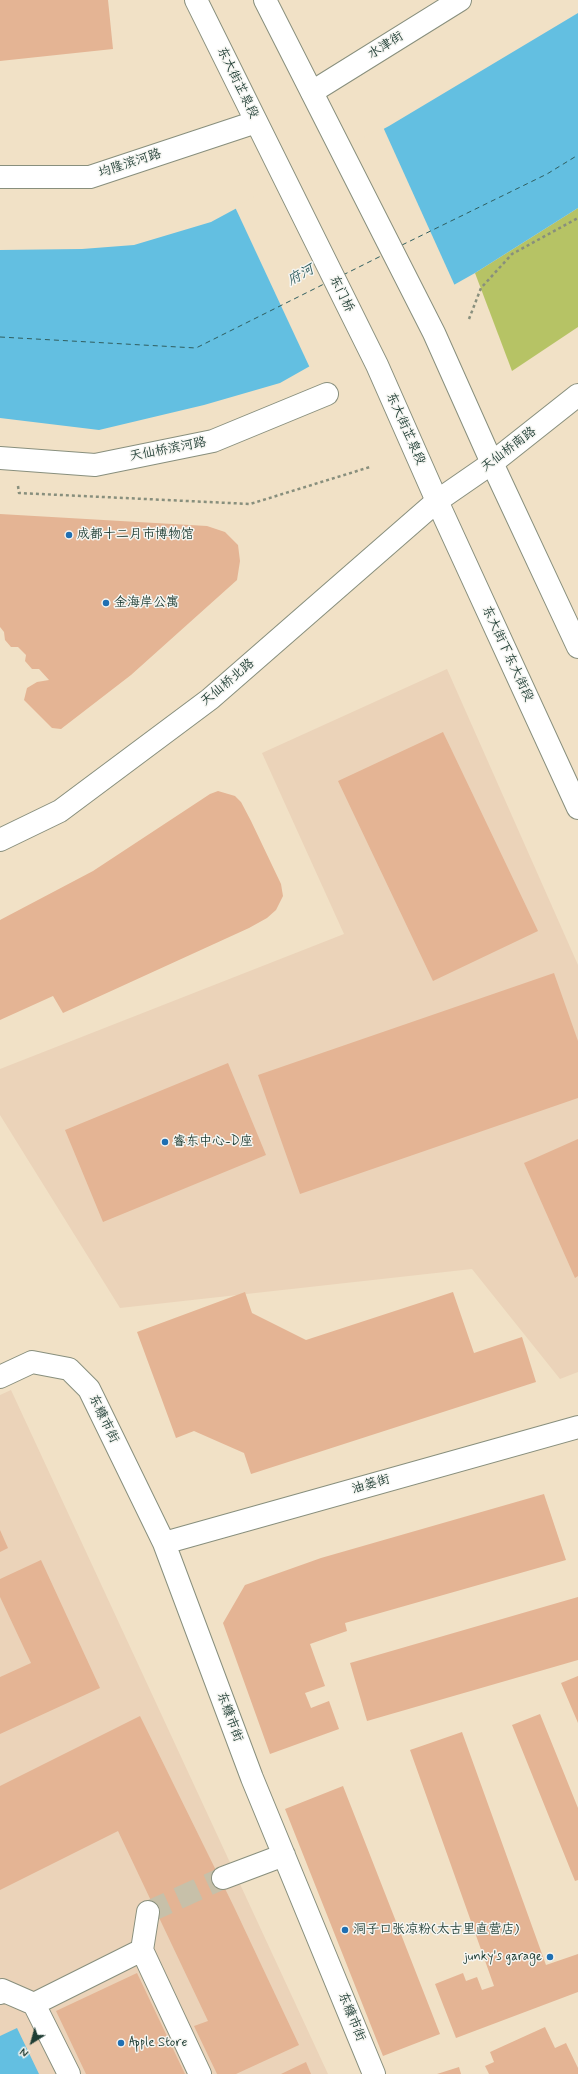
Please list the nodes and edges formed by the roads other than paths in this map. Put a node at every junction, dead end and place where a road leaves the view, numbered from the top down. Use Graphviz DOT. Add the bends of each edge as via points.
graph roads {
  1 [pos="196,0"];
  2 [pos="265,0"];
  3 [pos="460,0"];
  4 [pos="312,92"];
  5 [pos="256,122"];
  6 [pos="278,166"];
  7 [pos="0,177"];
  8 [pos="373,357"];
  9 [pos="327,394"];
  10 [pos="578,395"];
  11 [pos="0,458"];
  12 [pos="492,464"];
  13 [pos="437,501"];
  14 [pos="578,647"];
  15 [pos="578,808"];
  16 [pos="0,840"];
  17 [pos="0,1377"];
  18 [pos="578,1427"];
  19 [pos="164,1543"];
  20 [pos="284,1855"];
  21 [pos="223,1878"];
  22 [pos="148,1912"];
  23 [pos="142,1950"];
  24 [pos="0,1992"];
  25 [pos="34,2004"];
  26 [pos="69,2074"];
  27 [pos="200,2074"];
  28 [pos="374,2074"];
  1 -- 5 [label="street, 东大街芷泉段"];
  2 -- 4 [label="street"];
  3 -- 4 [label="street, 水津街"];
  4 -- 12 [label="street" via="428,322"];
  5 -- 6 [label="street, 东大街芷泉段"];
  5 -- 7 [label="street, 均隆滨河路" via="90,177"];
  6 -- 8 [label="street, 东门桥"];
  8 -- 13 [label="street, 东大街芷泉段"];
  9 -- 11 [label="street, 天仙桥滨河路" via="214,441 95,465"];
  10 -- 12 [label="street, 天仙桥南路"];
  12 -- 13 [label="street, 天仙桥南路"];
  12 -- 14 [label="street"];
  13 -- 15 [label="street, 东大街下东大街段"];
  13 -- 16 [label="street, 天仙桥北路" via="210,699 60,811"];
  17 -- 19 [label="street, 东糠市街" via="32,1362 69,1369 89,1389"];
  18 -- 19 [label="street, 油篓街"];
  19 -- 20 [label="street, 东糠市街" via="252,1778"];
  20 -- 21 [label="street"];
  20 -- 28 [label="street, 东糠市街"];
  22 -- 23 [label="street"];
  23 -- 25 [label="street"];
  23 -- 27 [label="street"];
  24 -- 25 [label="street" via="2,1990"];
  25 -- 26 [label="street"];
}
